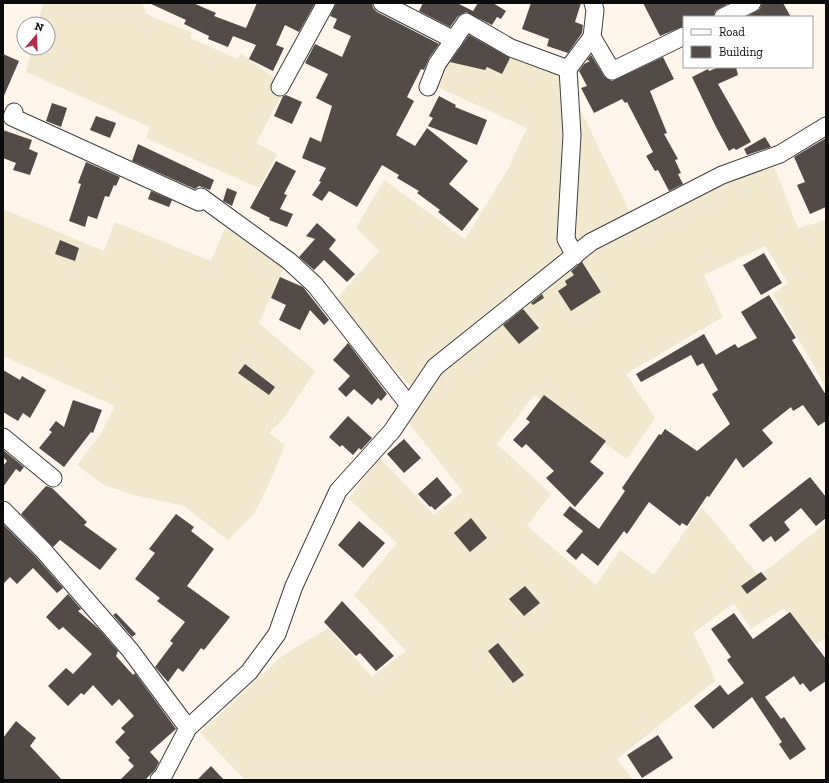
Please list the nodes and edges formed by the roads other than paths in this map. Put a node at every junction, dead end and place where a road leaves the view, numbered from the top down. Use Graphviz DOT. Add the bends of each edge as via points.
graph roads {
  1 [pos="326,3"];
  2 [pos="382,3"];
  3 [pos="593,3"];
  4 [pos="752,3"];
  5 [pos="725,16"];
  6 [pos="683,36"];
  7 [pos="592,37"];
  8 [pos="454,40"];
  9 [pos="568,69"];
  10 [pos="280,87"];
  11 [pos="428,87"];
  12 [pos="14,112"];
  13 [pos="826,126"];
  14 [pos="575,256"];
  15 [pos="409,405"];
  16 [pos="3,437"];
  17 [pos="53,478"];
  18 [pos="3,510"];
  19 [pos="188,728"];
  20 [pos="159,780"];
  1 -- 10 [label="street"];
  2 -- 8 [label="street"];
  3 -- 7 [label="street" via="595,10"];
  4 -- 5 [label="street"];
  6 -- 7 [label="street" via="612,71"];
  7 -- 9 [label="street"];
  8 -- 9 [label="street" via="466,22 511,48"];
  8 -- 11 [label="street" via="437,64"];
  9 -- 14 [label="street" via="572,135 566,239"];
  12 -- 15 [label="street" via="12,117 19,121 199,202 202,197 242,225 289,261 315,285"];
  13 -- 14 [label="street" via="780,154 722,175 644,214 591,242"];
  14 -- 15 [label="street" via="435,367"];
  15 -- 19 [label="street" via="392,430 338,490 294,586 277,634 249,672"];
  16 -- 17 [label="street"];
  18 -- 19 [label="street" via="43,550 130,650"];
  19 -- 20 [label="street"];
}
